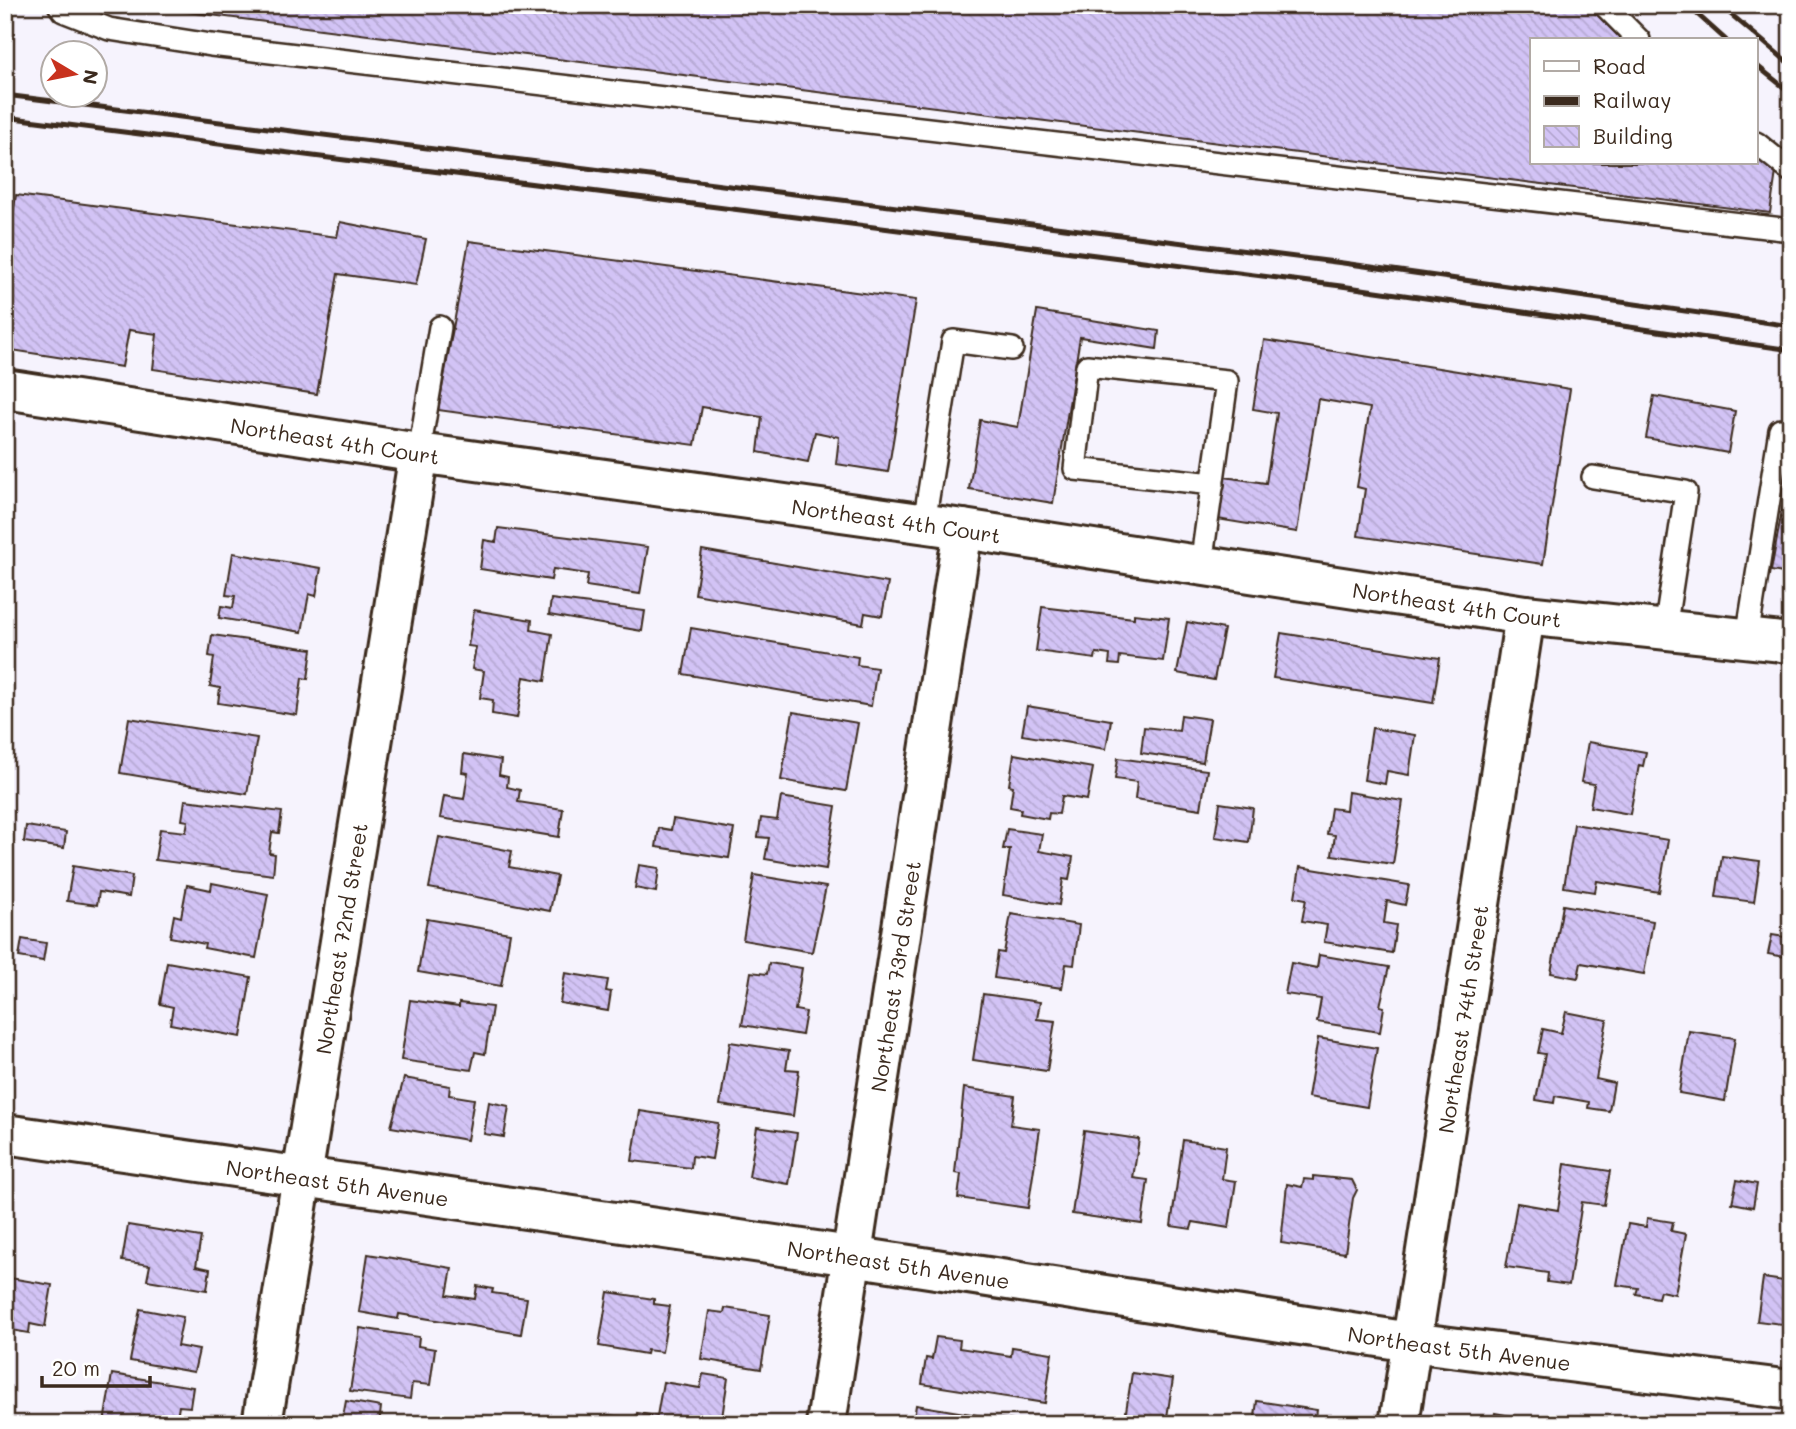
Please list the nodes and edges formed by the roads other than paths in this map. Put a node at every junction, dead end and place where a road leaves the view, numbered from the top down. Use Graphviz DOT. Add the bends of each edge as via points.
graph roads {
  1 [pos="59,5"];
  2 [pos="1604,5"];
  3 [pos="1637,38"];
  4 [pos="1758,145"];
  5 [pos="1791,171"];
  6 [pos="1791,230"];
  7 [pos="440,327"];
  8 [pos="1012,349"];
  9 [pos="5,388"];
  10 [pos="1780,430"];
  11 [pos="419,453"];
  12 [pos="1593,477"];
  13 [pos="1213,484"];
  14 [pos="924,523"];
  15 [pos="963,529"];
  16 [pos="1201,565"];
  17 [pos="1525,615"];
  18 [pos="1665,630"];
  19 [pos="1747,638"];
  20 [pos="1791,643"];
  21 [pos="5,1134"];
  22 [pos="300,1178"];
  23 [pos="851,1256"];
  24 [pos="1411,1342"];
  25 [pos="1791,1390"];
  26 [pos="262,1424"];
  27 [pos="827,1424"];
  28 [pos="1399,1424"];
  1 -- 6 [label="lane" via="63,11 109,29 211,45"];
  2 -- 3 [label="lane"];
  4 -- 5 [label="lane"];
  7 -- 11 [label="lane"];
  8 -- 14 [label="lane" via="953,341"];
  9 -- 11 [label="street, Northeast 4th Court"];
  10 -- 19 [label="lane"];
  11 -- 14 [label="street, Northeast 4th Court"];
  11 -- 22 [label="street, Northeast 72nd Street"];
  12 -- 18 [label="lane" via="1686,492"];
  13 -- 13 [label="lane" via="1227,381 1087,366 1075,469"];
  13 -- 16 [label="lane"];
  14 -- 15 [label="street, Northeast 4th Court"];
  15 -- 16 [label="street, Northeast 4th Court"];
  15 -- 23 [label="street, Northeast 73rd Street"];
  16 -- 17 [label="street, Northeast 4th Court"];
  17 -- 18 [label="street, Northeast 4th Court"];
  17 -- 24 [label="street, Northeast 74th Street"];
  18 -- 19 [label="street, Northeast 4th Court"];
  19 -- 20 [label="street, Northeast 4th Court"];
  21 -- 22 [label="street, Northeast 5th Avenue"];
  22 -- 23 [label="street, Northeast 5th Avenue"];
  22 -- 26 [label="street, Northeast 72nd Street"];
  23 -- 24 [label="street, Northeast 5th Avenue"];
  23 -- 27 [label="street, Northeast 73rd Street"];
  24 -- 25 [label="street, Northeast 5th Avenue"];
  24 -- 28 [label="street, Northeast 74th Street"];
}
